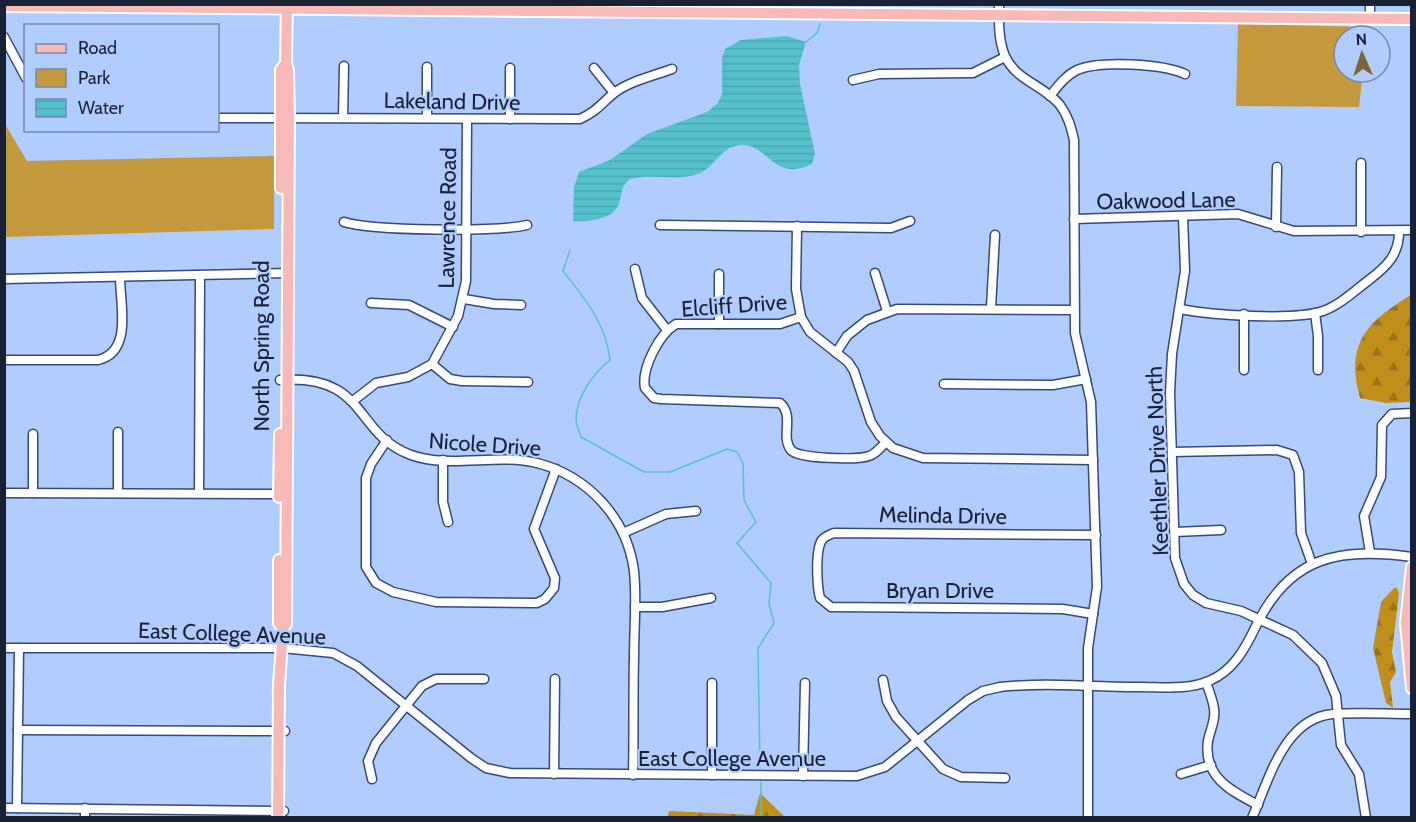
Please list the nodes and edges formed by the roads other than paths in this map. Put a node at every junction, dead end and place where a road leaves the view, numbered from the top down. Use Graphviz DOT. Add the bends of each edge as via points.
graph roads {
  1 [pos="1370,4"];
  2 [pos="4,6"];
  3 [pos="287,6"];
  4 [pos="999,9"];
  5 [pos="1370,18"];
  6 [pos="1412,18"];
  7 [pos="4,37"];
  8 [pos="1005,57"];
  9 [pos="344,66"];
  10 [pos="427,67"];
  11 [pos="510,68"];
  12 [pos="594,68"];
  13 [pos="672,69"];
  14 [pos="24,74"];
  15 [pos="1185,74"];
  16 [pos="853,80"];
  17 [pos="614,93"];
  18 [pos="1050,96"];
  19 [pos="285,117"];
  20 [pos="219,118"];
  21 [pos="344,118"];
  22 [pos="427,118"];
  23 [pos="467,119"];
  24 [pos="510,119"];
  25 [pos="1361,163"];
  26 [pos="1276,167"];
  27 [pos="1183,217"];
  28 [pos="1074,219"];
  29 [pos="910,221"];
  30 [pos="344,222"];
  31 [pos="527,225"];
  32 [pos="660,225"];
  33 [pos="797,226"];
  34 [pos="1276,227"];
  35 [pos="466,228"];
  36 [pos="1412,230"];
  37 [pos="1361,231"];
  38 [pos="1399,232"];
  39 [pos="995,235"];
  40 [pos="635,269"];
  41 [pos="284,273"];
  42 [pos="875,273"];
  43 [pos="719,274"];
  44 [pos="201,276"];
  45 [pos="120,277"];
  46 [pos="4,279"];
  47 [pos="464,299"];
  48 [pos="371,303"];
  49 [pos="521,305"];
  50 [pos="991,308"];
  51 [pos="1180,309"];
  52 [pos="1074,310"];
  53 [pos="887,311"];
  54 [pos="1315,313"];
  55 [pos="1244,314"];
  56 [pos="801,317"];
  57 [pos="719,324"];
  58 [pos="453,327"];
  59 [pos="667,330"];
  60 [pos="836,353"];
  61 [pos="4,360"];
  62 [pos="432,364"];
  63 [pos="1244,370"];
  64 [pos="1318,370"];
  65 [pos="283,379"];
  66 [pos="1086,379"];
  67 [pos="528,382"];
  68 [pos="944,384"];
  69 [pos="353,401"];
  70 [pos="1412,413"];
  71 [pos="118,432"];
  72 [pos="33,434"];
  73 [pos="387,440"];
  74 [pos="886,442"];
  75 [pos="1172,452"];
  76 [pos="443,460"];
  77 [pos="1093,460"];
  78 [pos="556,469"];
  79 [pos="4,493"];
  80 [pos="33,493"];
  81 [pos="199,493"];
  82 [pos="118,494"];
  83 [pos="283,494"];
  84 [pos="696,511"];
  85 [pos="448,522"];
  86 [pos="1221,530"];
  87 [pos="1175,532"];
  88 [pos="623,533"];
  89 [pos="1096,535"];
  90 [pos="1370,552"];
  91 [pos="1412,557"];
  92 [pos="1312,564"];
  93 [pos="1412,567"];
  94 [pos="818,569"];
  95 [pos="711,598"];
  96 [pos="634,607"];
  97 [pos="1093,614"];
  98 [pos="1259,619"];
  99 [pos="4,648"];
  100 [pos="19,648"];
  101 [pos="282,648"];
  102 [pos="484,679"];
  103 [pos="555,680"];
  104 [pos="883,680"];
  105 [pos="1206,682"];
  106 [pos="712,683"];
  107 [pos="805,683"];
  108 [pos="1088,687"];
  109 [pos="1412,688"];
  110 [pos="406,706"];
  111 [pos="1338,714"];
  112 [pos="1412,714"];
  113 [pos="18,730"];
  114 [pos="281,731"];
  115 [pos="918,742"];
  116 [pos="1211,765"];
  117 [pos="554,774"];
  118 [pos="1181,774"];
  119 [pos="633,775"];
  120 [pos="712,775"];
  121 [pos="803,776"];
  122 [pos="1005,778"];
  123 [pos="372,779"];
  124 [pos="1258,805"];
  125 [pos="4,808"];
  126 [pos="17,808"];
  127 [pos="85,813"];
  128 [pos="281,814"];
  129 [pos="1088,818"];
  130 [pos="1252,818"];
  131 [pos="1366,818"];
  1 -- 5 [label="street"];
  2 -- 3 [label="main road"];
  3 -- 4 [label="main road"];
  3 -- 19 [label="main road, North Spring Road"];
  4 -- 5 [label="main road"];
  4 -- 8 [label="street" via="999,36"];
  5 -- 6 [label="main road"];
  7 -- 14 [label="street"];
  8 -- 16 [label="street" via="972,73 879,74"];
  8 -- 18 [label="street" via="1016,73"];
  9 -- 21 [label="street"];
  10 -- 22 [label="street"];
  11 -- 24 [label="street"];
  12 -- 17 [label="street"];
  13 -- 17 [label="street, Lakeland Drive"];
  15 -- 18 [label="street" via="1159,67 1085,67 1066,77"];
  17 -- 24 [label="street, Lakeland Drive" via="600,109 580,119"];
  18 -- 28 [label="street" via="1067,116 1074,140"];
  19 -- 20 [label="street, Lakeland Drive"];
  19 -- 21 [label="street, Lakeland Drive"];
  19 -- 41 [label="main road, North Spring Road"];
  21 -- 22 [label="street, Lakeland Drive"];
  22 -- 23 [label="street, Lakeland Drive"];
  23 -- 24 [label="street, Lakeland Drive"];
  23 -- 35 [label="street, Lawrence Road"];
  25 -- 37 [label="street"];
  26 -- 34 [label="street"];
  27 -- 28 [label="street, Oakwood Lane"];
  27 -- 34 [label="street, Oakwood Lane" via="1238,214"];
  27 -- 51 [label="street, Keethler Drive North" via="1185,271"];
  28 -- 52 [label="street"];
  29 -- 33 [label="street" via="891,228"];
  30 -- 35 [label="street" via="377,227"];
  31 -- 35 [label="street"];
  32 -- 33 [label="street"];
  33 -- 56 [label="street" via="796,289"];
  34 -- 37 [label="street, Oakwood Lane" via="1294,231"];
  35 -- 47 [label="street, Lawrence Road"];
  36 -- 38 [label="street, Oakwood Lane"];
  37 -- 38 [label="street, Oakwood Lane"];
  38 -- 54 [label="street" via="1395,254 1384,268 1336,305"];
  39 -- 50 [label="street"];
  40 -- 59 [label="street" via="642,298"];
  41 -- 44 [label="street"];
  41 -- 65 [label="main road, North Spring Road"];
  42 -- 53 [label="street"];
  43 -- 57 [label="street"];
  44 -- 45 [label="street"];
  44 -- 81 [label="street"];
  45 -- 46 [label="street"];
  45 -- 61 [label="street" via="120,343 108,357"];
  47 -- 49 [label="street"];
  47 -- 58 [label="street, Lawrence Road"];
  48 -- 58 [label="street" via="409,304"];
  50 -- 52 [label="street"];
  50 -- 53 [label="street"];
  51 -- 55 [label="street"];
  51 -- 75 [label="street, Keethler Drive North" via="1171,364"];
  52 -- 66 [label="street"];
  53 -- 60 [label="street" via="867,320"];
  54 -- 55 [label="street"];
  54 -- 64 [label="street"];
  55 -- 63 [label="street"];
  56 -- 57 [label="street, Elcliff Drive" via="780,324"];
  56 -- 60 [label="street" via="810,332"];
  57 -- 59 [label="street, Elcliff Drive" via="681,324"];
  58 -- 62 [label="street, Lawrence Road"];
  59 -- 74 [label="street, Elcliff Drive" via="645,373 645,388 654,398 780,403 788,415 789,448 809,457 869,456"];
  60 -- 74 [label="street" via="854,371 872,422"];
  62 -- 67 [label="street" via="450,379"];
  62 -- 69 [label="street" via="408,377 376,383"];
  65 -- 69 [label="street, Nicole Drive" via="327,384"];
  65 -- 83 [label="main road, North Spring Road"];
  66 -- 68 [label="street" via="1053,385"];
  66 -- 77 [label="street" via="1091,402"];
  69 -- 73 [label="street, Nicole Drive"];
  70 -- 90 [label="street" via="1392,414 1382,425 1381,477 1365,516"];
  71 -- 82 [label="street"];
  72 -- 80 [label="street"];
  73 -- 76 [label="street, Nicole Drive" via="409,454"];
  73 -- 78 [label="street" via="366,478 366,567 376,583 393,592 436,602 529,604 545,599 554,588 555,578 534,529"];
  74 -- 77 [label="street" via="923,458"];
  75 -- 87 [label="street, Keethler Drive North"];
  75 -- 92 [label="street" via="1277,450 1293,455 1299,472 1301,533"];
  76 -- 78 [label="street, Nicole Drive" via="522,460"];
  76 -- 85 [label="street" via="443,502"];
  77 -- 89 [label="street"];
  78 -- 88 [label="street, Nicole Drive" via="590,489"];
  79 -- 80 [label="street"];
  80 -- 82 [label="street"];
  81 -- 82 [label="street"];
  81 -- 83 [label="street"];
  83 -- 101 [label="main road, North Spring Road" via="286,624"];
  84 -- 88 [label="street" via="666,514"];
  86 -- 87 [label="street"];
  87 -- 98 [label="street, Keethler Drive North" via="1175,558 1184,584 1193,595 1206,603"];
  88 -- 96 [label="street, Nicole Drive" via="634,571"];
  89 -- 94 [label="street, Melinda Drive" via="834,532 820,543"];
  89 -- 97 [label="street"];
  90 -- 91 [label="street, East College Avenue"];
  90 -- 92 [label="street, East College Avenue" via="1337,554"];
  92 -- 98 [label="street, East College Avenue" via="1282,585"];
  93 -- 109 [label="main road" via="1406,623"];
  94 -- 97 [label="street, Bryan Drive" via="820,598 831,607 1063,609"];
  95 -- 96 [label="street" via="662,607"];
  96 -- 119 [label="street, Nicole Drive"];
  97 -- 108 [label="street"];
  98 -- 105 [label="street, East College Avenue" via="1230,668"];
  98 -- 111 [label="street, Keethler Drive North" via="1293,635 1314,653 1330,679"];
  99 -- 100 [label="street, East College Avenue"];
  100 -- 101 [label="street, East College Avenue"];
  100 -- 113 [label="street"];
  101 -- 110 [label="street, East College Avenue" via="317,650 346,658"];
  101 -- 114 [label="main road, North Spring Road"];
  102 -- 110 [label="street" via="430,681"];
  103 -- 117 [label="street"];
  104 -- 115 [label="street" via="887,701"];
  105 -- 108 [label="street, East College Avenue" via="1175,687"];
  105 -- 116 [label="street" via="1215,710 1208,742"];
  106 -- 120 [label="street"];
  107 -- 121 [label="street"];
  108 -- 115 [label="street, East College Avenue" via="1007,686 983,691"];
  108 -- 129 [label="street"];
  110 -- 117 [label="street, East College Avenue" via="486,768"];
  110 -- 123 [label="street" via="376,743 368,761"];
  111 -- 112 [label="street"];
  111 -- 124 [label="street" via="1312,720 1293,734"];
  111 -- 131 [label="street, Keethler Drive North" via="1341,745 1359,774"];
  113 -- 114 [label="street"];
  113 -- 126 [label="street"];
  114 -- 128 [label="main road, North Spring Road"];
  115 -- 121 [label="street, East College Avenue" via="873,772 857,776"];
  115 -- 122 [label="street" via="933,760 961,777"];
  116 -- 118 [label="street"];
  116 -- 124 [label="street" via="1221,784"];
  117 -- 119 [label="street, East College Avenue"];
  119 -- 120 [label="street, East College Avenue"];
  120 -- 121 [label="street, East College Avenue"];
  124 -- 130 [label="street"];
  125 -- 126 [label="street"];
  126 -- 127 [label="street"];
  127 -- 128 [label="street"];
}
